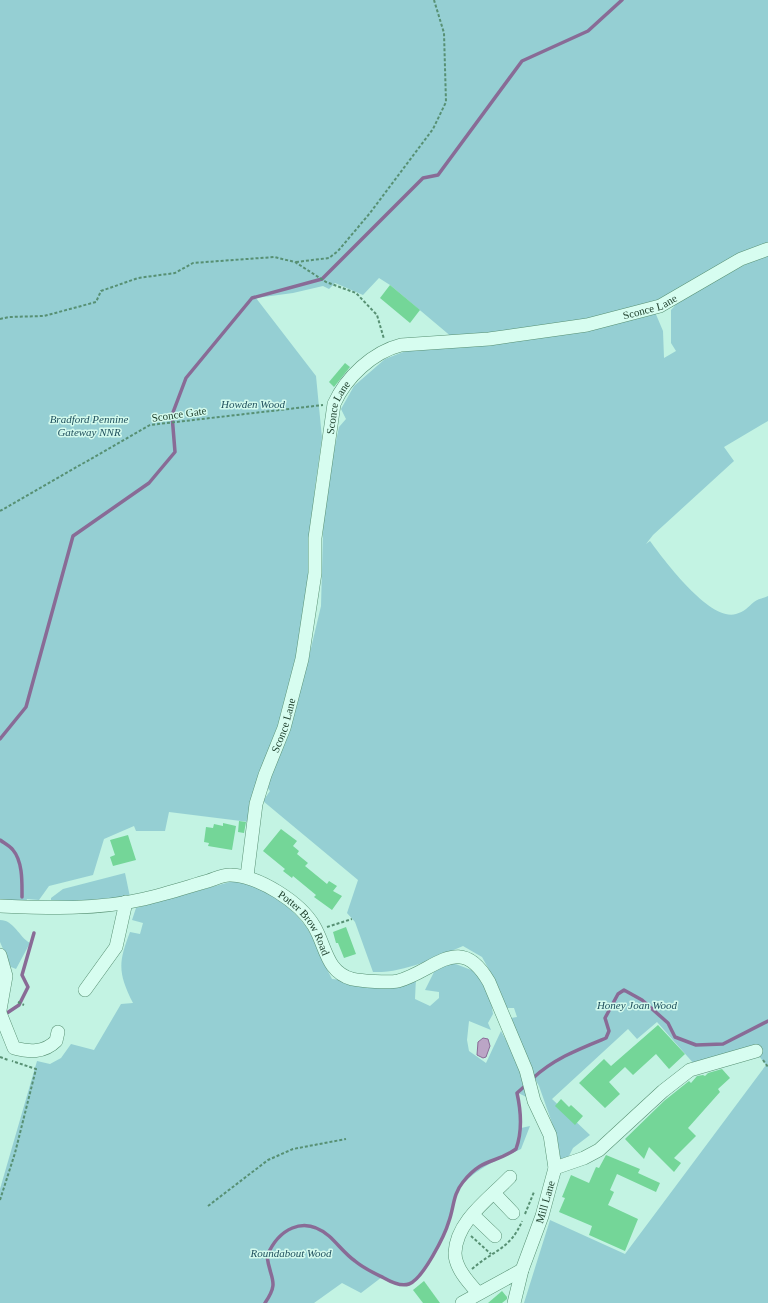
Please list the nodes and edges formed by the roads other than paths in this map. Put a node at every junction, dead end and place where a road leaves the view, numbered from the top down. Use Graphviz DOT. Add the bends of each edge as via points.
graph roads {
  1 [pos="768,249"];
  2 [pos="247,876"];
  3 [pos="126,902"];
  4 [pos="0,906"];
  5 [pos="0,955"];
  6 [pos="85,990"];
  7 [pos="1,1016"];
  8 [pos="58,1032"];
  9 [pos="756,1051"];
  10 [pos="534,1101"];
  11 [pos="555,1168"];
  12 [pos="510,1177"];
  13 [pos="494,1194"];
  14 [pos="512,1213"];
  15 [pos="473,1214"];
  16 [pos="495,1236"];
  17 [pos="522,1270"];
  18 [pos="478,1293"];
  19 [pos="462,1303"];
  20 [pos="514,1303"];
  1 -- 2 [label="street, Sconce Lane" via="741,259 660,306 587,325 488,340 387,348 365,364 340,392 334,404 315,538 316,573 302,659 284,728 256,804"];
  2 -- 3 [label="street, Potter Brow Road" via="230,874"];
  2 -- 10 [label="street, Potter Brow Road" via="288,900 313,925 331,965 341,975 354,980 397,981 452,956 474,962 483,970 490,982 526,1070"];
  3 -- 4 [label="street, Potter Brow Road" via="90,907"];
  3 -- 6 [label="street" via="116,947"];
  5 -- 7 [label="street" via="6,976"];
  7 -- 8 [label="street" via="14,1048 33,1052 51,1046 56,1041"];
  9 -- 11 [label="street" via="690,1070 663,1091 599,1150"];
  10 -- 11 [label="street, Mill Lane" via="550,1135"];
  11 -- 17 [label="street, Mill Lane" via="542,1216"];
  12 -- 13 [label="street"];
  13 -- 14 [label="street"];
  13 -- 15 [label="street"];
  15 -- 16 [label="street"];
  15 -- 18 [label="street" via="465,1223 455,1254 460,1269"];
  17 -- 18 [label="street"];
  17 -- 20 [label="street, Mill Lane"];
  18 -- 19 [label="street"];
}
